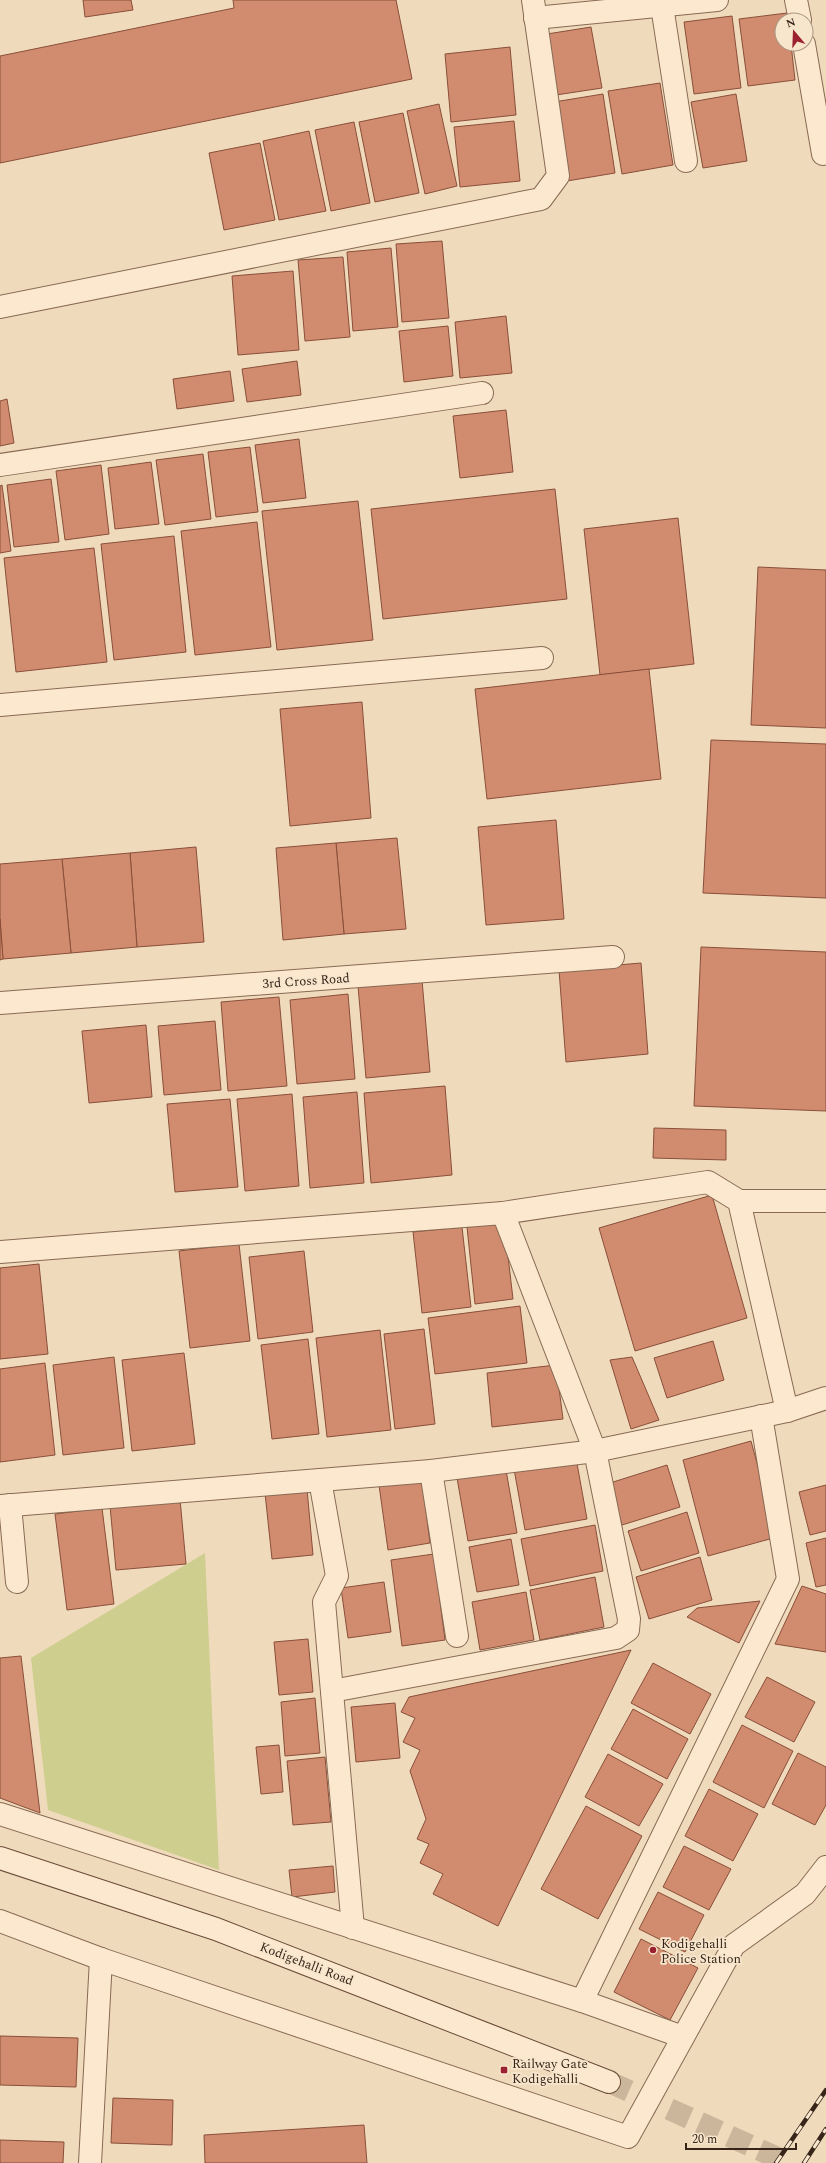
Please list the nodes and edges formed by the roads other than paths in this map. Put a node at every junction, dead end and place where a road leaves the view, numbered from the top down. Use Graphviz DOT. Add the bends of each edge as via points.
graph roads {
  1 [pos="717,0"];
  2 [pos="796,0"];
  3 [pos="695,1"];
  4 [pos="662,6"];
  5 [pos="534,9"];
  6 [pos="798,12"];
  7 [pos="805,52"];
  8 [pos="823,154"];
  9 [pos="686,161"];
  10 [pos="0,307"];
  11 [pos="482,393"];
  12 [pos="0,465"];
  13 [pos="542,658"];
  14 [pos="0,705"];
  15 [pos="613,957"];
  16 [pos="0,1003"];
  17 [pos="739,1201"];
  18 [pos="826,1201"];
  19 [pos="503,1213"];
  20 [pos="0,1252"];
  21 [pos="826,1398"];
  22 [pos="787,1411"];
  23 [pos="761,1416"];
  24 [pos="595,1451"];
  25 [pos="431,1471"];
  26 [pos="320,1480"];
  27 [pos="5,1506"];
  28 [pos="17,1582"];
  29 [pos="457,1636"];
  30 [pos="332,1691"];
  31 [pos="0,1814"];
  32 [pos="0,1858"];
  33 [pos="826,1867"];
  34 [pos="0,1921"];
  35 [pos="353,1928"];
  36 [pos="101,1959"];
  37 [pos="582,2001"];
  38 [pos="684,2037"];
  39 [pos="609,2082"];
  40 [pos="90,2163"];
  1 -- 3 [label="street"];
  2 -- 6 [label="street"];
  3 -- 4 [label="street"];
  4 -- 5 [label="street"];
  4 -- 9 [label="street"];
  5 -- 10 [label="street" via="558,176 541,199"];
  7 -- 8 [label="street"];
  11 -- 12 [label="street"];
  13 -- 14 [label="street"];
  15 -- 16 [label="street, 3rd Cross Road"];
  17 -- 18 [label="street"];
  17 -- 19 [label="street" via="708,1182"];
  17 -- 22 [label="street"];
  19 -- 20 [label="street"];
  19 -- 24 [label="street"];
  21 -- 22 [label="street"];
  22 -- 23 [label="street"];
  23 -- 24 [label="street"];
  23 -- 37 [label="street" via="788,1579"];
  24 -- 25 [label="street"];
  24 -- 30 [label="street" via="629,1619 628,1630 616,1638"];
  25 -- 26 [label="street"];
  25 -- 29 [label="street"];
  26 -- 27 [label="street"];
  26 -- 30 [label="street" via="337,1576 324,1602"];
  27 -- 28 [label="street"];
  30 -- 35 [label="street"];
  31 -- 35 [label="street"];
  32 -- 39 [label="street, Kodigehalli Road" via="216,1928"];
  33 -- 38 [label="street" via="805,1894 734,1945"];
  34 -- 36 [label="street"];
  35 -- 37 [label="street"];
  36 -- 38 [label="street" via="628,2137"];
  36 -- 40 [label="street"];
  37 -- 38 [label="street"];
}
